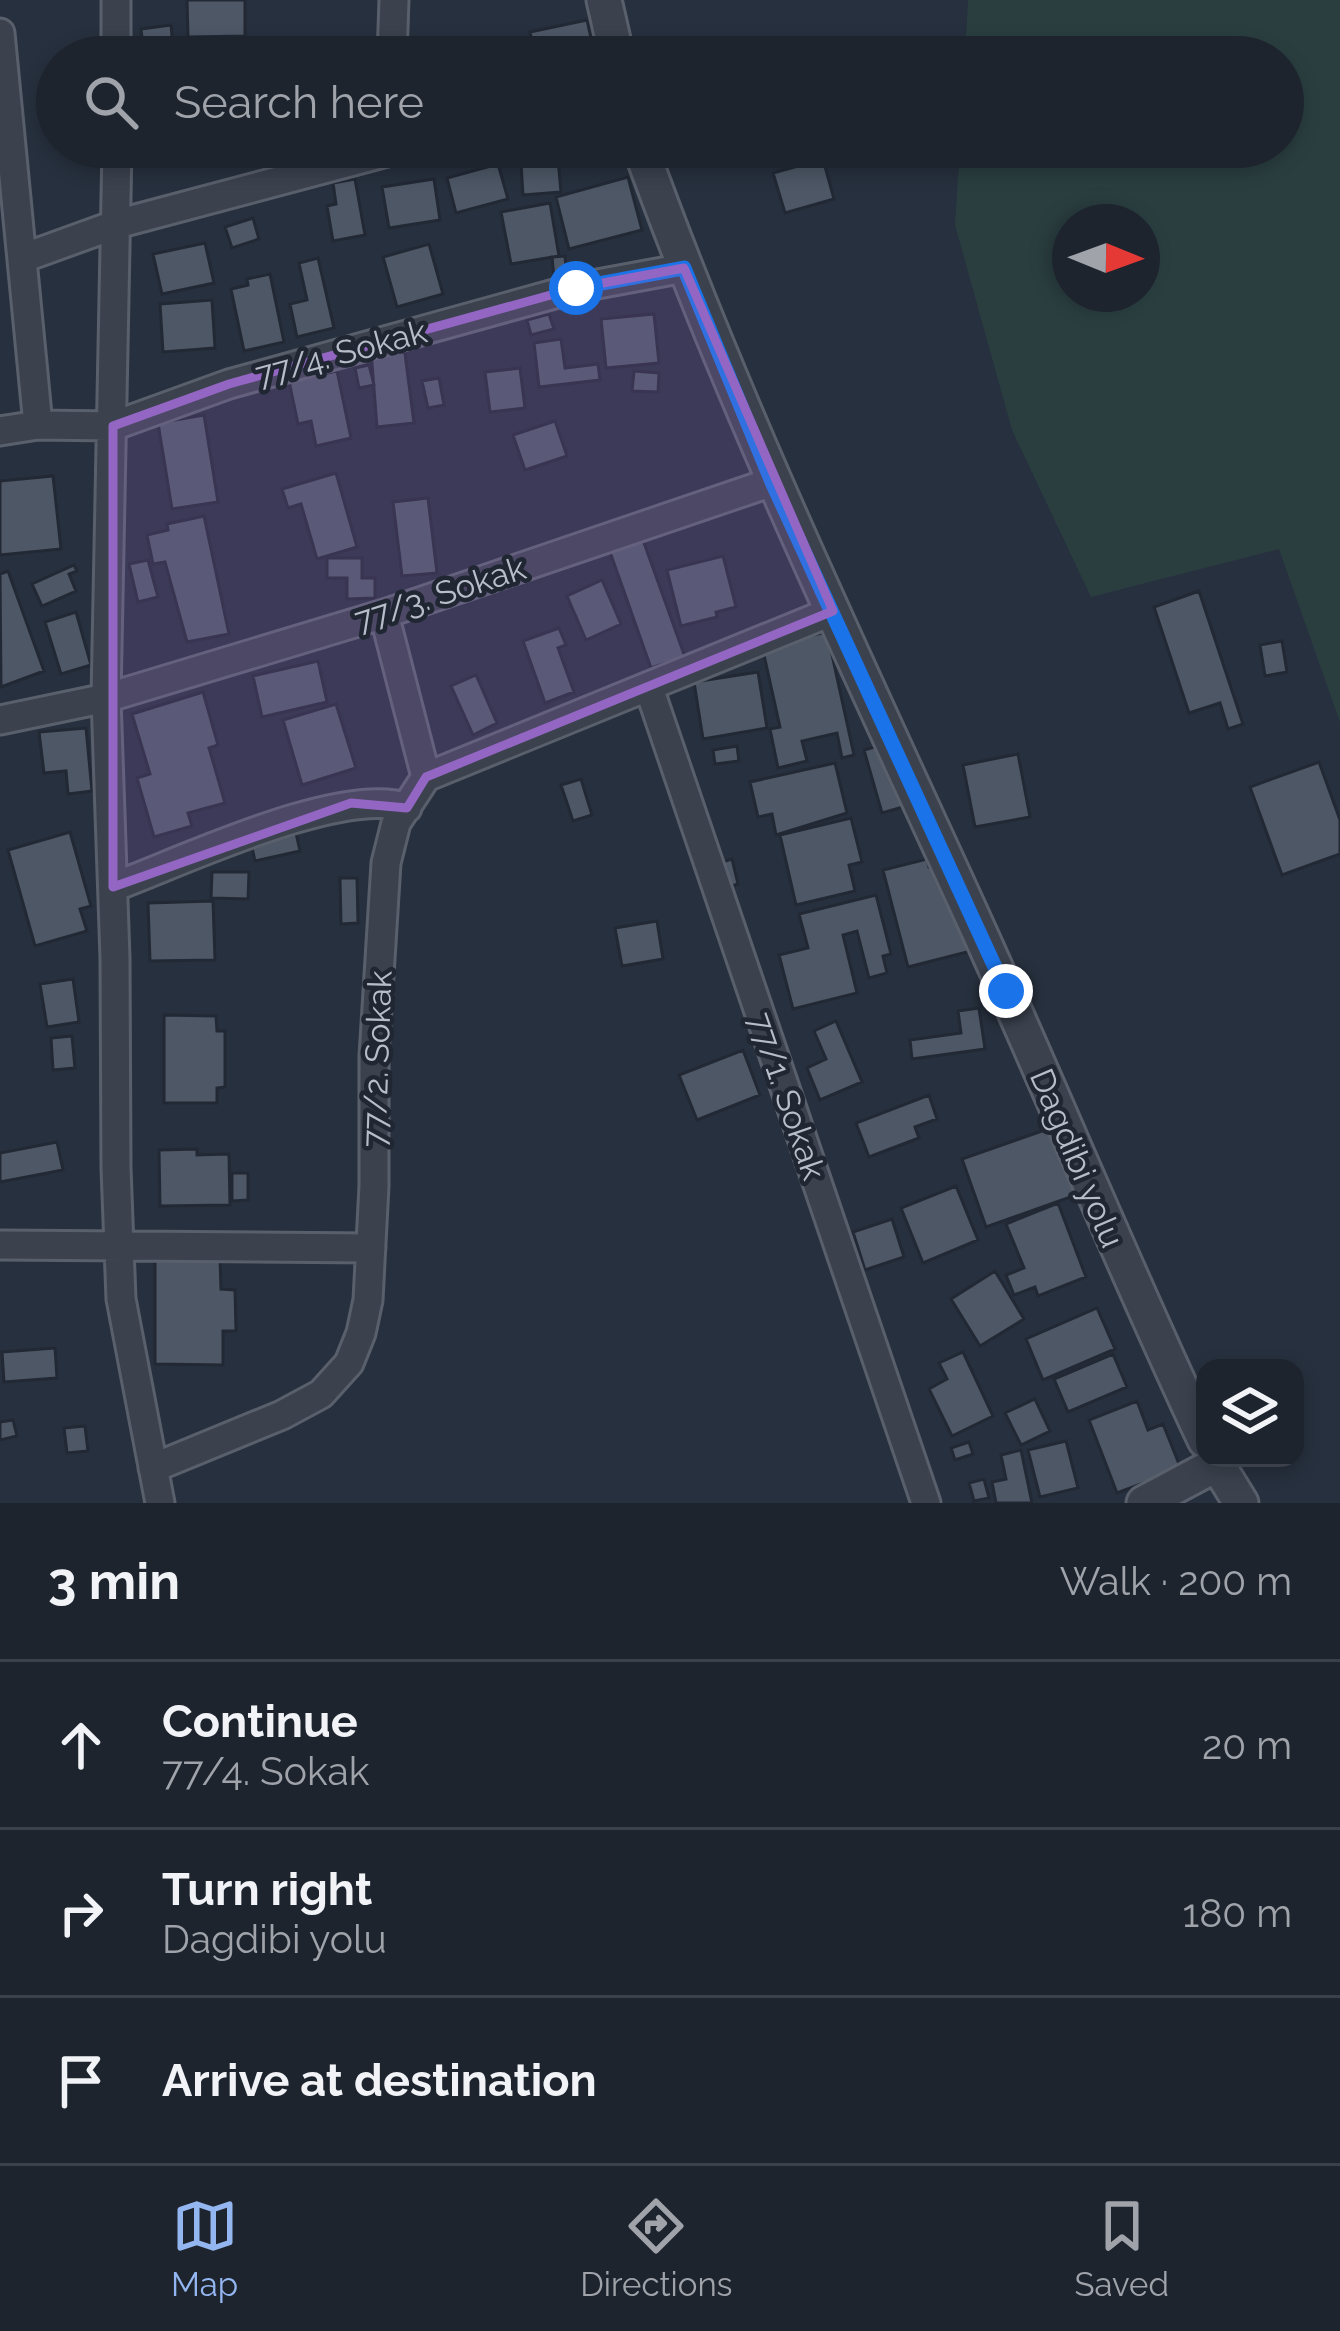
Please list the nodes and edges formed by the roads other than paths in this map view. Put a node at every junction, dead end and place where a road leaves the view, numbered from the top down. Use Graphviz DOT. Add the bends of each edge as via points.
graph roads {
  1 [pos="116,0"];
  2 [pos="394,0"];
  3 [pos="604,0"];
  4 [pos="0,33"];
  5 [pos="116,36"];
  6 [pos="393,36"];
  7 [pos="612,36"];
  8 [pos="117,168"];
  9 [pos="323,168"];
  10 [pos="648,168"];
  11 [pos="117,224"];
  12 [pos="22,258"];
  13 [pos="684,268"];
  14 [pos="38,424"];
  15 [pos="113,426"];
  16 [pos="0,431"];
  17 [pos="772,482"];
  18 [pos="833,611"];
  19 [pos="384,614"];
  20 [pos="650,688"];
  21 [pos="106,698"];
  22 [pos="0,720"];
  23 [pos="426,777"];
  24 [pos="406,808"];
  25 [pos="113,887"];
  26 [pos="0,1245"];
  27 [pos="119,1246"];
  28 [pos="371,1248"];
  29 [pos="1196,1420"];
  30 [pos="1196,1466"];
  31 [pos="1220,1467"];
  32 [pos="153,1468"];
  33 [pos="160,1503"];
  34 [pos="926,1503"];
  35 [pos="1144,1503"];
  36 [pos="1241,1503"];
  1 -- 5 [label="street"];
  2 -- 6 [label="street"];
  3 -- 7 [label="street"];
  4 -- 12 [label="street"];
  8 -- 11 [label="street"];
  9 -- 11 [label="street"];
  10 -- 13 [label="street, Dagdibi yolu"];
  11 -- 12 [label="street"];
  11 -- 15 [label="street"];
  12 -- 14 [label="street"];
  13 -- 15 [label="street, 77/4. Sokak" via="576,288 250,378"];
  13 -- 17 [label="street, Dagdibi yolu"];
  14 -- 15 [label="street, 77/4. Sokak"];
  14 -- 16 [label="street, 77/4. Sokak"];
  15 -- 21 [label="street"];
  17 -- 18 [label="street, Dagdibi yolu"];
  17 -- 19 [label="street, 77/3. Sokak"];
  18 -- 20 [label="street"];
  18 -- 29 [label="street, Dagdibi yolu"];
  19 -- 21 [label="street, 77/3. Sokak"];
  19 -- 23 [label="street"];
  20 -- 23 [label="street"];
  20 -- 34 [label="street, 77/1. Sokak"];
  21 -- 22 [label="street, 77/3. Sokak"];
  21 -- 25 [label="street"];
  23 -- 24 [label="street, 77/2. Sokak"];
  24 -- 25 [label="street" via="351,803"];
  24 -- 28 [label="street, 77/2. Sokak" via="386,863"];
  25 -- 27 [label="street"];
  26 -- 27 [label="street"];
  27 -- 28 [label="street"];
  27 -- 32 [label="street" via="121,1299"];
  28 -- 32 [label="street, 77/2. Sokak" via="361,1333 349,1363 321,1394"];
  30 -- 35 [label="street"];
  31 -- 36 [label="street, Dagdibi yolu"];
  32 -- 33 [label="street"];
}
